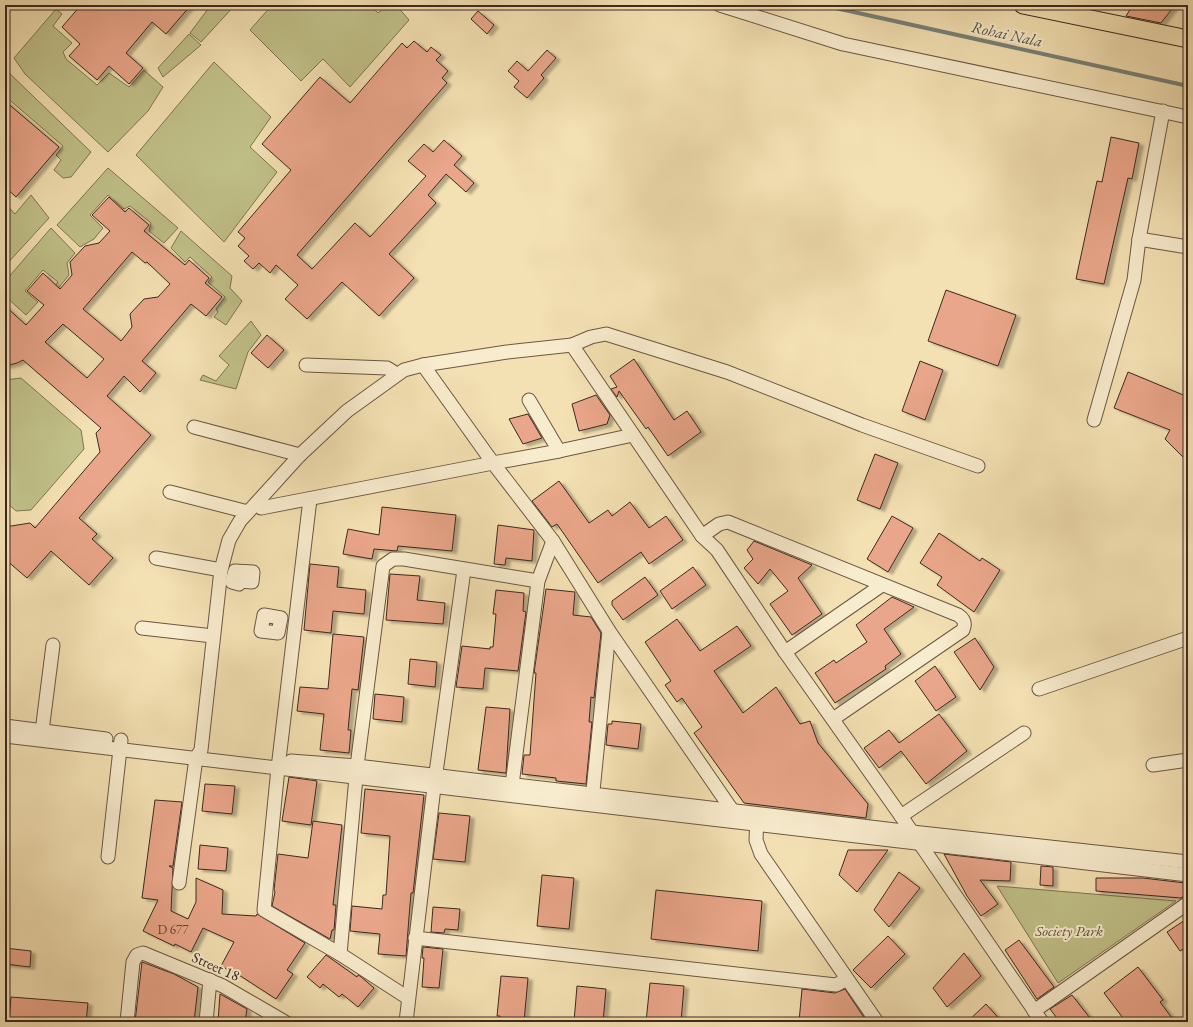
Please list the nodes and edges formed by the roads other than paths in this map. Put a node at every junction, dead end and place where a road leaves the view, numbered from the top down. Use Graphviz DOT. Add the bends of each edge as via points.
graph roads {
  1 [pos="720,5"];
  2 [pos="1023,5"];
  3 [pos="1188,39"];
  4 [pos="1163,111"];
  5 [pos="1188,117"];
  6 [pos="1139,239"];
  7 [pos="1188,247"];
  8 [pos="572,345"];
  9 [pos="306,365"];
  10 [pos="423,365"];
  11 [pos="395,376"];
  12 [pos="529,400"];
  13 [pos="1094,420"];
  14 [pos="194,427"];
  15 [pos="633,435"];
  16 [pos="559,451"];
  17 [pos="300,455"];
  18 [pos="493,463"];
  19 [pos="978,466"];
  20 [pos="170,492"];
  21 [pos="310,499"];
  22 [pos="252,507"];
  23 [pos="702,536"];
  24 [pos="553,541"];
  25 [pos="156,558"];
  26 [pos="221,570"];
  27 [pos="464,570"];
  28 [pos="538,581"];
  29 [pos="882,586"];
  30 [pos="142,628"];
  31 [pos="609,632"];
  32 [pos="213,636"];
  33 [pos="1188,638"];
  34 [pos="53,645"];
  35 [pos="785,652"];
  36 [pos="1039,689"];
  37 [pos="833,719"];
  38 [pos="5,726"];
  39 [pos="1024,733"];
  40 [pos="5,736"];
  41 [pos="41,736"];
  42 [pos="120,744"];
  43 [pos="198,754"];
  44 [pos="1188,760"];
  45 [pos="278,764"];
  46 [pos="1153,765"];
  47 [pos="357,772"];
  48 [pos="435,781"];
  49 [pos="511,790"];
  50 [pos="592,799"];
  51 [pos="731,816"];
  52 [pos="901,816"];
  53 [pos="757,819"];
  54 [pos="912,832"];
  55 [pos="919,843"];
  56 [pos="108,856"];
  57 [pos="1188,862"];
  58 [pos="1188,875"];
  59 [pos="180,883"];
  60 [pos="1188,903"];
  61 [pos="415,938"];
  62 [pos="340,954"];
  63 [pos="847,979"];
  64 [pos="210,980"];
  65 [pos="408,998"];
  66 [pos="1038,1017"];
  67 [pos="126,1022"];
  68 [pos="206,1022"];
  69 [pos="285,1022"];
  70 [pos="406,1022"];
  71 [pos="876,1022"];
  1 -- 4 [label="street" via="843,44"];
  2 -- 3 [label="main road"];
  4 -- 5 [label="street"];
  4 -- 6 [label="street"];
  6 -- 7 [label="street"];
  6 -- 13 [label="street" via="1134,280"];
  8 -- 10 [label="street"];
  8 -- 15 [label="street"];
  8 -- 19 [label="street" via="592,336 606,334 650,346 727,372 862,425"];
  9 -- 11 [label="street" via="387,368"];
  10 -- 11 [label="street"];
  10 -- 18 [label="street"];
  11 -- 17 [label="street" via="347,411"];
  12 -- 16 [label="street"];
  14 -- 17 [label="street"];
  15 -- 16 [label="street"];
  15 -- 23 [label="street"];
  16 -- 18 [label="street"];
  17 -- 22 [label="street"];
  18 -- 21 [label="street"];
  18 -- 24 [label="street"];
  20 -- 22 [label="street"];
  21 -- 22 [label="street" via="261,508"];
  21 -- 45 [label="street"];
  22 -- 26 [label="street" via="234,531"];
  23 -- 29 [label="street" via="719,524 728,522"];
  23 -- 35 [label="street" via="717,550"];
  24 -- 28 [label="street"];
  24 -- 31 [label="street"];
  25 -- 26 [label="street"];
  26 -- 32 [label="street"];
  27 -- 28 [label="street"];
  27 -- 47 [label="street" via="393,558 383,566"];
  27 -- 48 [label="street"];
  28 -- 49 [label="street"];
  29 -- 35 [label="street"];
  29 -- 37 [label="street" via="958,615 963,618 963,630"];
  30 -- 32 [label="street"];
  31 -- 50 [label="street"];
  31 -- 51 [label="street"];
  32 -- 43 [label="street"];
  33 -- 36 [label="street"];
  34 -- 41 [label="street"];
  35 -- 37 [label="street"];
  37 -- 52 [label="street"];
  38 -- 41 [label="street"];
  39 -- 52 [label="street"];
  40 -- 41 [label="street"];
  41 -- 42 [label="street"];
  42 -- 43 [label="street"];
  42 -- 56 [label="street"];
  43 -- 45 [label="street"];
  43 -- 59 [label="street"];
  44 -- 46 [label="street"];
  45 -- 47 [label="street"];
  45 -- 62 [label="street" via="264,910"];
  47 -- 48 [label="street"];
  47 -- 62 [label="street"];
  48 -- 49 [label="street"];
  48 -- 61 [label="street"];
  49 -- 50 [label="street"];
  50 -- 51 [label="street"];
  51 -- 53 [label="street"];
  52 -- 54 [label="street"];
  53 -- 54 [label="street"];
  53 -- 55 [label="street"];
  53 -- 63 [label="street" via="756,840 761,854"];
  54 -- 55 [label="street"];
  54 -- 57 [label="street"];
  55 -- 58 [label="street"];
  55 -- 66 [label="street"];
  60 -- 66 [label="street"];
  61 -- 63 [label="street" via="836,985"];
  61 -- 65 [label="street"];
  62 -- 65 [label="street"];
  63 -- 71 [label="street"];
  64 -- 67 [label="street, Street 18" via="146,954 139,954 133,962"];
  64 -- 68 [label="street"];
  64 -- 69 [label="street, Street 18" via="241,995"];
  65 -- 70 [label="street"];
}
